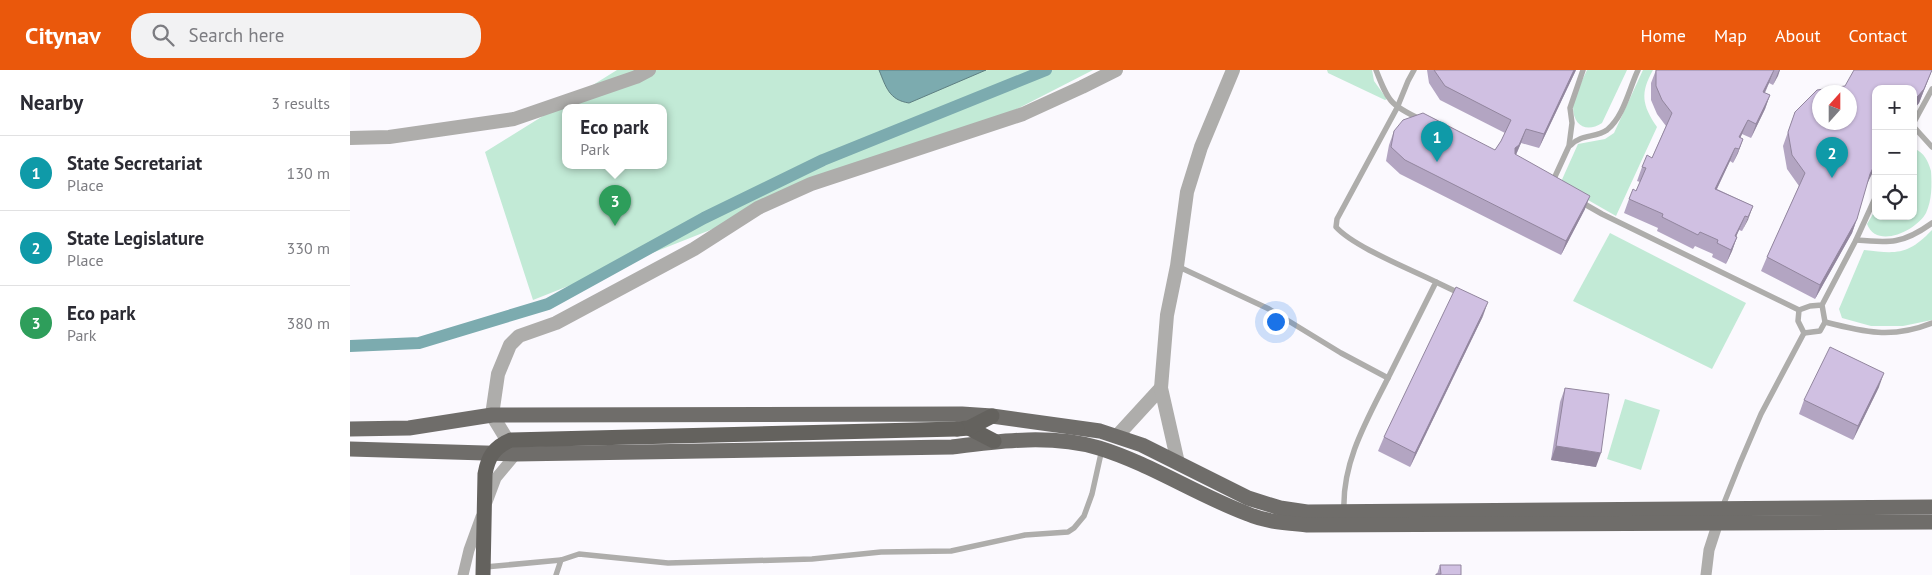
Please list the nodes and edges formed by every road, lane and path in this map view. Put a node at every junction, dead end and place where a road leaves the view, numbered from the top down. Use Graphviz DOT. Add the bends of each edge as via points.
graph roads {
  1 [pos="649,70"];
  2 [pos="1116,70"];
  3 [pos="1233,70"];
  4 [pos="1376,70"];
  5 [pos="1414,70"];
  6 [pos="1584,70"];
  7 [pos="1638,70"];
  8 [pos="1932,89"];
  9 [pos="1397,108"];
  10 [pos="1917,117"];
  11 [pos="1425,121"];
  12 [pos="1917,130"];
  13 [pos="350,138"];
  14 [pos="1569,146"];
  15 [pos="1932,147"];
  16 [pos="1543,181"];
  17 [pos="1551,185"];
  18 [pos="1559,190"];
  19 [pos="1576,199"];
  20 [pos="1872,205"];
  21 [pos="1932,223"];
  22 [pos="1856,240"];
  23 [pos="1177,266"];
  24 [pos="1436,282"];
  25 [pos="1463,294"];
  26 [pos="1822,305"];
  27 [pos="1799,310"];
  28 [pos="1825,322"];
  29 [pos="1932,323"];
  30 [pos="1804,333"];
  31 [pos="1388,378"];
  32 [pos="1161,388"];
  33 [pos="492,415"];
  34 [pos="992,416"];
  35 [pos="350,429"];
  36 [pos="963,429"];
  37 [pos="1117,436"];
  38 [pos="994,441"];
  39 [pos="350,449"];
  40 [pos="1102,449"];
  41 [pos="516,454"];
  42 [pos="1178,463"];
  43 [pos="1932,507"];
  44 [pos="1722,508"];
  45 [pos="1344,512"];
  46 [pos="1932,522"];
  47 [pos="1717,524"];
  48 [pos="561,560"];
  49 [pos="484,571"];
  50 [pos="463,575"];
  51 [pos="556,575"];
  52 [pos="1706,575"];
  1 -- 13 [label="street" via="514,119 389,137"];
  2 -- 33 [label="street" via="1023,114 786,194 590,306 556,324 519,336 510,345 498,374"];
  3 -- 23 [label="street" via="1201,147 1187,192"];
  4 -- 9 [label="lane" via="1386,95"];
  5 -- 9 [label="lane"];
  6 -- 14 [label="lane" via="1570,108 1572,130"];
  7 -- 14 [label="lane" via="1617,118 1606,131 1576,139"];
  8 -- 10 [label="lane"];
  9 -- 11 [label="lane"];
  9 -- 24 [label="lane" via="1337,219 1336,227 1363,246"];
  12 -- 15 [label="lane"];
  14 -- 17 [label="lane"];
  16 -- 17 [label="lane"];
  17 -- 18 [label="lane"];
  19 -- 27 [label="lane"];
  20 -- 22 [label="lane"];
  21 -- 22 [label="lane" via="1914,236 1886,243"];
  22 -- 26 [label="lane"];
  23 -- 31 [label="lane" via="1252,301"];
  23 -- 32 [label="street" via="1167,315"];
  24 -- 25 [label="lane"];
  24 -- 31 [label="lane"];
  26 -- 27 [label="lane"];
  26 -- 28 [label="lane"];
  27 -- 30 [label="lane" via="1798,321"];
  28 -- 29 [label="lane" via="1883,333"];
  28 -- 30 [label="lane" via="1820,331"];
  30 -- 44 [label="lane" via="1761,414"];
  31 -- 45 [label="lane" via="1351,456 1343,492"];
  32 -- 37 [label="street"];
  32 -- 42 [label="street"];
  33 -- 34 [label="main road"];
  33 -- 35 [label="main road" via="408,428"];
  33 -- 41 [label="street"];
  34 -- 36 [label="highway"];
  34 -- 37 [label="main road" via="1100,430"];
  36 -- 38 [label="highway"];
  36 -- 49 [label="highway, bridge" via="512,440 496,448 488,460 485,474"];
  37 -- 42 [label="main road"];
  38 -- 40 [label="main road" via="1050,440"];
  38 -- 41 [label="main road" via="952,447"];
  39 -- 41 [label="main road"];
  40 -- 47 [label="main road" via="1249,515 1279,522 1308,525"];
  40 -- 48 [label="lane" via="1084,516 1074,528 1060,534 1025,535 952,551 881,552 812,559 668,563 579,554"];
  41 -- 50 [label="street" via="496,478"];
  42 -- 45 [label="main road" via="1248,498 1280,508"];
  43 -- 44 [label="main road"];
  44 -- 45 [label="main road"];
  44 -- 47 [label="street"];
  46 -- 47 [label="main road"];
  47 -- 52 [label="street"];
  48 -- 49 [label="lane"];
  48 -- 51 [label="lane"];
}
